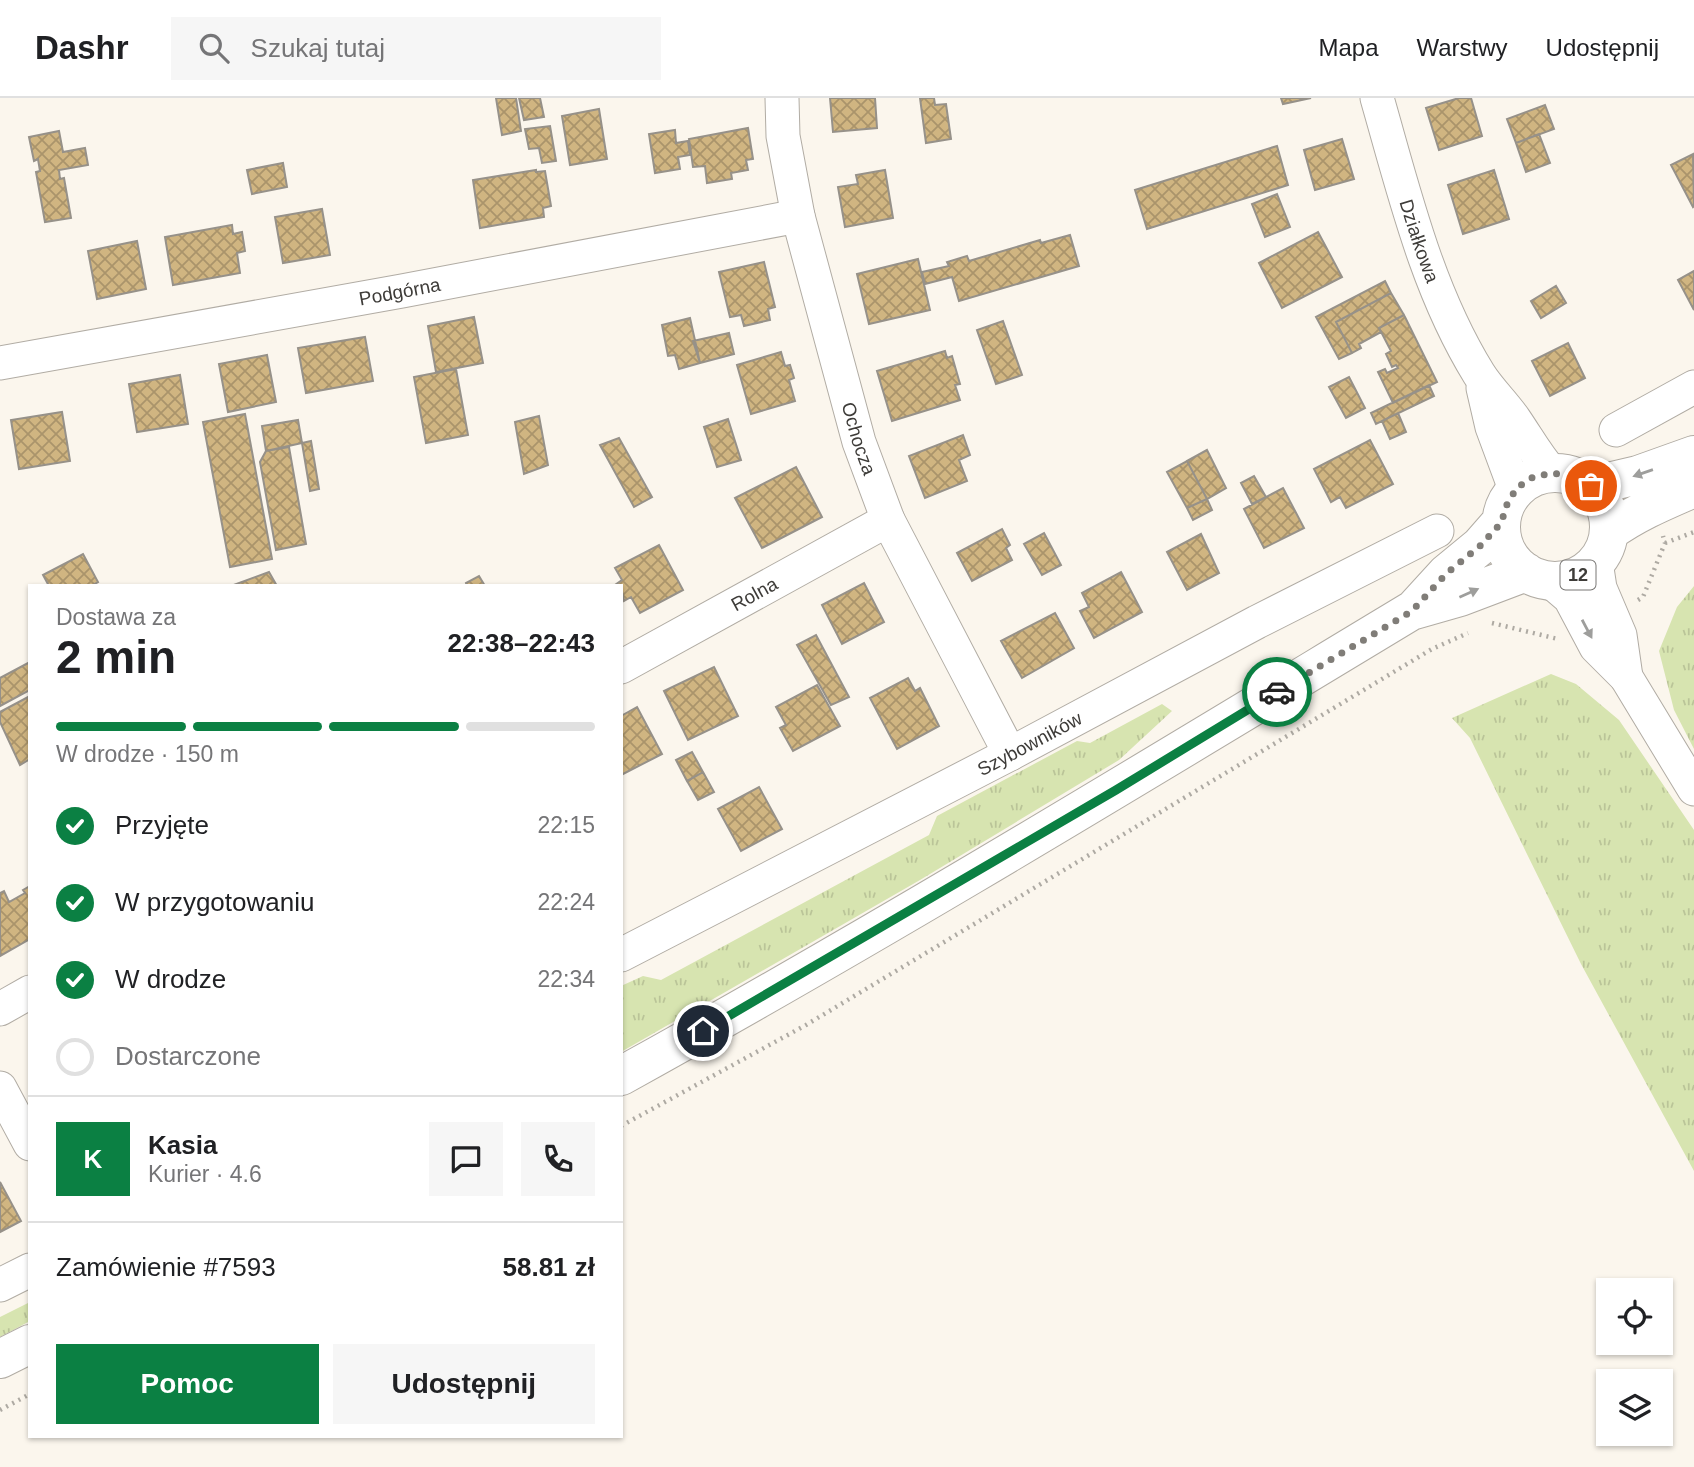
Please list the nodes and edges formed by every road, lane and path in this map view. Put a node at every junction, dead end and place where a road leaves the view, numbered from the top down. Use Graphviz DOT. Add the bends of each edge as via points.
graph roads {
  1 [pos="782,98"];
  2 [pos="1377,98"];
  3 [pos="798,216"];
  4 [pos="0,363"];
  5 [pos="1480,375"];
  6 [pos="1694,387"];
  7 [pos="1616,430"];
  8 [pos="1694,455"];
  9 [pos="1552,473"];
  10 [pos="1591,486"];
  11 [pos="1694,488"];
  12 [pos="1508,506"];
  13 [pos="888,520"];
  14 [pos="1437,531"];
  15 [pos="1694,532"];
  16 [pos="1665,543"];
  17 [pos="1602,547"];
  18 [pos="1537,576"];
  19 [pos="1412,611"];
  20 [pos="1479,628"];
  21 [pos="623,666"];
  22 [pos="1626,677"];
  23 [pos="1010,754"];
  24 [pos="1694,789"];
  25 [pos="623,954"];
  26 [pos="28,993"];
  27 [pos="0,1009"];
  28 [pos="628,1071"];
  29 [pos="0,1088"];
  30 [pos="623,1125"];
  31 [pos="28,1140"];
  32 [pos="28,1271"];
  33 [pos="0,1285"];
  34 [pos="28,1345"];
  35 [pos="0,1359"];
  36 [pos="28,1395"];
  37 [pos="0,1410"];
  1 -- 3 [label="street, Ochocza" via="783,136"];
  2 -- 5 [label="street, Działkowa" via="1422,253"];
  3 -- 4 [label="street, Podgórna"];
  3 -- 13 [label="street, Ochocza" via="859,442"];
  5 -- 9 [label="street, Działkowa"];
  5 -- 12 [label="street, Działkowa"];
  6 -- 7 [label="street"];
  8 -- 10 [label="main road, one-way"];
  9 -- 10 [label="main road" via="1580,478"];
  9 -- 12 [label="main road, 12" via="1533,477"];
  10 -- 17 [label="main road" via="1605,507"];
  11 -- 17 [label="main road, 12" via="1625,520"];
  12 -- 18 [label="main road" via="1502,536 1506,549 1514,561"];
  12 -- 19 [label="main road, 12" via="1480,546"];
  13 -- 21 [label="street, Rolna"];
  13 -- 23 [label="street, Ochocza"];
  14 -- 23 [label="street, Szybowników"];
  15 -- 16 [label="path"];
  17 -- 18 [label="main road, 12" via="1581,574 1566,580"];
  17 -- 22 [label="street" via="1600,588 1620,635"];
  19 -- 18 [label="main road, 12, one-way"];
  18 -- 22 [label="street, one-way" via="1570,598 1597,647"];
  19 -- 28 [label="main road, 12" via="744,1009"];
  20 -- 30 [label="path" via="1432,649 806,1025"];
  22 -- 24 [label="street"];
  23 -- 25 [label="street, Szybowników"];
  26 -- 27 [label="street"];
  29 -- 31 [label="street"];
  32 -- 33 [label="street"];
  34 -- 35 [label="main road"];
  36 -- 37 [label="path"];
}
